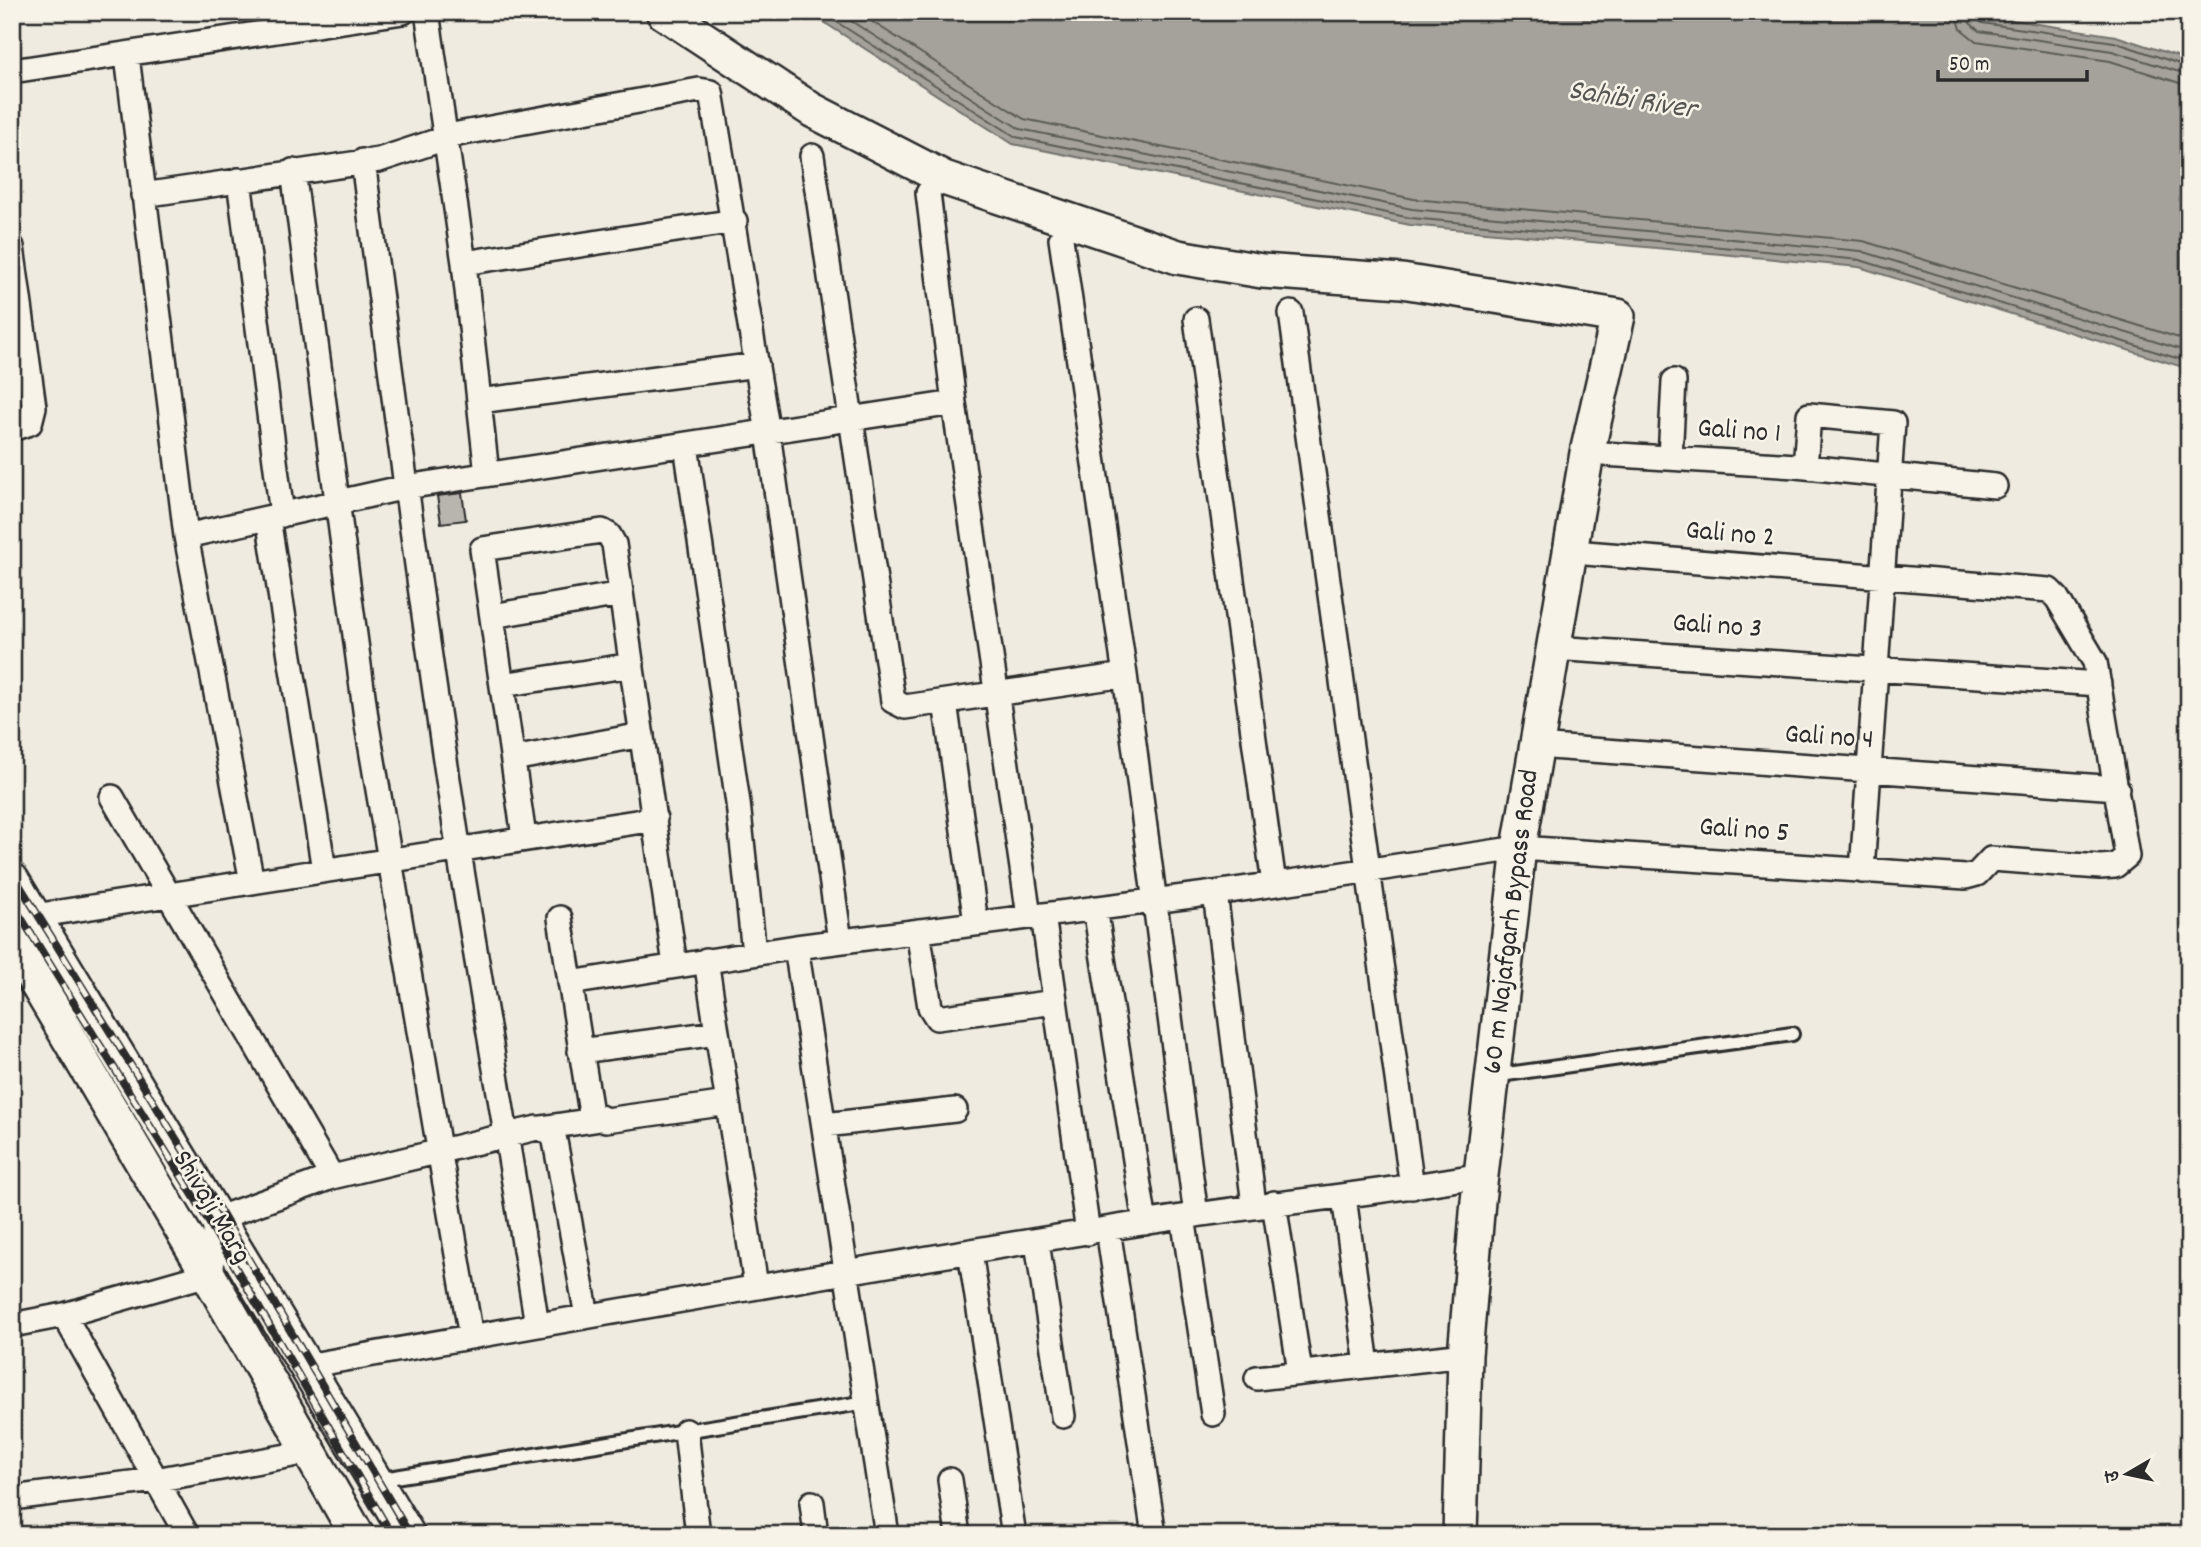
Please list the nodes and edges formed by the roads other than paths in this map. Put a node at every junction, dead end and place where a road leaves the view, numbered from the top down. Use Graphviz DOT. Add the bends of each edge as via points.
graph roads {
  1 [pos="403,12"];
  2 [pos="427,12"];
  3 [pos="663,12"];
  4 [pos="127,56"];
  5 [pos="12,71"];
  6 [pos="446,137"];
  7 [pos="812,156"];
  8 [pos="363,162"];
  9 [pos="293,171"];
  10 [pos="239,180"];
  11 [pos="928,193"];
  12 [pos="143,195"];
  13 [pos="735,221"];
  14 [pos="1061,239"];
  15 [pos="12,247"];
  16 [pos="464,263"];
  17 [pos="1291,313"];
  18 [pos="1196,319"];
  19 [pos="757,365"];
  20 [pos="1674,382"];
  21 [pos="479,401"];
  22 [pos="954,403"];
  23 [pos="849,419"];
  24 [pos="12,429"];
  25 [pos="768,433"];
  26 [pos="686,445"];
  27 [pos="1587,453"];
  28 [pos="1670,458"];
  29 [pos="1805,467"];
  30 [pos="487,474"];
  31 [pos="1887,475"];
  32 [pos="1994,486"];
  33 [pos="406,487"];
  34 [pos="338,502"];
  35 [pos="275,516"];
  36 [pos="186,536"];
  37 [pos="1573,552"];
  38 [pos="1882,578"];
  39 [pos="621,594"];
  40 [pos="492,616"];
  41 [pos="1553,648"];
  42 [pos="632,665"];
  43 [pos="1876,668"];
  44 [pos="1125,675"];
  45 [pos="2099,684"];
  46 [pos="502,685"];
  47 [pos="995,694"];
  48 [pos="945,702"];
  49 [pos="642,734"];
  50 [pos="1536,746"];
  51 [pos="513,759"];
  52 [pos="1869,772"];
  53 [pos="2117,788"];
  54 [pos="112,797"];
  55 [pos="655,819"];
  56 [pos="524,837"];
  57 [pos="459,848"];
  58 [pos="1519,848"];
  59 [pos="387,858"];
  60 [pos="324,870"];
  61 [pos="1367,871"];
  62 [pos="1862,871"];
  63 [pos="12,880"];
  64 [pos="252,883"];
  65 [pos="1274,884"];
  66 [pos="1215,892"];
  67 [pos="170,895"];
  68 [pos="1154,901"];
  69 [pos="1095,908"];
  70 [pos="34,916"];
  71 [pos="1036,916"];
  72 [pos="560,918"];
  73 [pos="976,923"];
  74 [pos="918,931"];
  75 [pos="840,941"];
  76 [pos="12,942"];
  77 [pos="796,947"];
  78 [pos="754,953"];
  79 [pos="706,960"];
  80 [pos="675,965"];
  81 [pos="570,983"];
  82 [pos="1055,1002"];
  83 [pos="717,1033"];
  84 [pos="1792,1034"];
  85 [pos="580,1051"];
  86 [pos="1493,1076"];
  87 [pos="728,1104"];
  88 [pos="955,1110"];
  89 [pos="601,1119"];
  90 [pos="825,1125"];
  91 [pos="541,1128"];
  92 [pos="508,1136"];
  93 [pos="439,1150"];
  94 [pos="1481,1175"];
  95 [pos="332,1177"];
  96 [pos="1412,1187"];
  97 [pos="1344,1197"];
  98 [pos="1264,1204"];
  99 [pos="1190,1216"];
  100 [pos="216,1219"];
  101 [pos="1145,1223"];
  102 [pos="1098,1231"];
  103 [pos="1037,1242"];
  104 [pos="970,1252"];
  105 [pos="848,1270"];
  106 [pos="208,1274"];
  107 [pos="756,1286"];
  108 [pos="64,1315"];
  109 [pos="587,1316"];
  110 [pos="12,1325"];
  111 [pos="537,1325"];
  112 [pos="471,1337"];
  113 [pos="1465,1355"];
  114 [pos="1367,1365"];
  115 [pos="306,1366"];
  116 [pos="1300,1372"];
  117 [pos="1256,1378"];
  118 [pos="867,1402"];
  119 [pos="1213,1414"];
  120 [pos="1063,1416"];
  121 [pos="686,1431"];
  122 [pos="309,1452"];
  123 [pos="155,1480"];
  124 [pos="375,1480"];
  125 [pos="950,1480"];
  126 [pos="12,1498"];
  127 [pos="812,1503"];
  128 [pos="187,1535"];
  129 [pos="356,1535"];
  130 [pos="408,1535"];
  131 [pos="698,1535"];
  132 [pos="816,1535"];
  133 [pos="887,1535"];
  134 [pos="958,1535"];
  135 [pos="1014,1535"];
  136 [pos="1154,1535"];
  137 [pos="1460,1535"];
  1 -- 4 [label="street"];
  2 -- 6 [label="street"];
  3 -- 27 [label="street, 60 m Najafgarh Bypass Road" via="813,110 944,177 1178,257 1262,271 1402,281 1618,316"];
  4 -- 5 [label="street"];
  4 -- 12 [label="street"];
  6 -- 8 [label="street"];
  6 -- 13 [label="street" via="706,90 712,92 715,102"];
  6 -- 16 [label="street"];
  7 -- 23 [label="street"];
  8 -- 9 [label="street"];
  8 -- 33 [label="street"];
  9 -- 10 [label="street"];
  9 -- 34 [label="street"];
  10 -- 12 [label="street"];
  10 -- 35 [label="street"];
  11 -- 22 [label="street"];
  12 -- 36 [label="street"];
  13 -- 16 [label="street"];
  13 -- 19 [label="street"];
  14 -- 44 [label="street"];
  15 -- 24 [label="street" via="34,407 30,423"];
  16 -- 21 [label="street"];
  17 -- 61 [label="street"];
  18 -- 65 [label="street"];
  19 -- 21 [label="street"];
  19 -- 25 [label="street"];
  20 -- 28 [label="street, Gali no 1"];
  21 -- 30 [label="street"];
  22 -- 23 [label="street"];
  22 -- 47 [label="street"];
  23 -- 25 [label="street"];
  23 -- 48 [label="street" via="893,701 905,707"];
  25 -- 26 [label="street"];
  25 -- 75 [label="street"];
  26 -- 30 [label="street"];
  26 -- 78 [label="street" via="738,803"];
  27 -- 28 [label="street, Gali no 1"];
  27 -- 37 [label="street, 60 m Najafgarh Bypass Road"];
  28 -- 29 [label="street, Gali no 1"];
  29 -- 31 [label="street, Gali no 1"];
  29 -- 31 [label="street" via="1809,415 1893,424"];
  30 -- 33 [label="street"];
  31 -- 32 [label="street, Gali no 1"];
  31 -- 38 [label="street"];
  33 -- 34 [label="street"];
  33 -- 57 [label="street"];
  34 -- 35 [label="street"];
  34 -- 59 [label="street"];
  35 -- 36 [label="street"];
  35 -- 60 [label="street"];
  36 -- 64 [label="street"];
  37 -- 38 [label="street, Gali no 2"];
  37 -- 41 [label="street, 60 m Najafgarh Bypass Road"];
  38 -- 43 [label="street"];
  38 -- 45 [label="street, Gali no 2" via="2049,590 2092,655"];
  39 -- 40 [label="street"];
  39 -- 40 [label="street" via="614,544 602,531 482,549"];
  39 -- 42 [label="street"];
  40 -- 46 [label="street"];
  41 -- 43 [label="street, Gali no 3"];
  41 -- 50 [label="street, 60 m Najafgarh Bypass Road"];
  42 -- 46 [label="street"];
  42 -- 49 [label="street"];
  43 -- 45 [label="street, Gali no 3"];
  43 -- 52 [label="street"];
  44 -- 47 [label="street"];
  44 -- 68 [label="street"];
  45 -- 53 [label="street"];
  46 -- 51 [label="street"];
  47 -- 48 [label="street"];
  47 -- 71 [label="street"];
  48 -- 73 [label="street"];
  49 -- 51 [label="street"];
  49 -- 55 [label="street"];
  50 -- 52 [label="street, Gali no 4"];
  50 -- 58 [label="street, 60 m Najafgarh Bypass Road"];
  51 -- 56 [label="street"];
  52 -- 53 [label="street, Gali no 4"];
  52 -- 62 [label="street"];
  53 -- 62 [label="street, Gali no 5" via="2127,849 2122,862 2100,867 1991,859 1977,874 1966,877"];
  54 -- 67 [label="street"];
  55 -- 56 [label="street"];
  55 -- 80 [label="street"];
  56 -- 57 [label="street"];
  57 -- 59 [label="street"];
  57 -- 92 [label="street"];
  58 -- 61 [label="street, Gali no 5"];
  58 -- 62 [label="street, Gali no 5"];
  58 -- 86 [label="street, 60 m Najafgarh Bypass Road"];
  59 -- 60 [label="street"];
  59 -- 93 [label="street"];
  60 -- 64 [label="street"];
  61 -- 65 [label="street, Gali no 5"];
  61 -- 96 [label="street"];
  63 -- 70 [label="street, Shivaji Marg"];
  64 -- 67 [label="street"];
  65 -- 66 [label="street, Gali no 5"];
  66 -- 68 [label="street, Gali no 5"];
  66 -- 98 [label="street"];
  67 -- 70 [label="street"];
  67 -- 95 [label="street"];
  68 -- 69 [label="street, Gali no 5"];
  68 -- 99 [label="street"];
  69 -- 71 [label="street, Gali no 5"];
  69 -- 101 [label="street"];
  70 -- 100 [label="street, Shivaji Marg"];
  71 -- 73 [label="street, Gali no 5"];
  71 -- 82 [label="street"];
  72 -- 81 [label="street"];
  73 -- 74 [label="street, Gali no 5"];
  74 -- 75 [label="street, Gali no 5"];
  74 -- 82 [label="street" via="930,1007 937,1018"];
  75 -- 77 [label="street, Gali no 5"];
  76 -- 106 [label="street, Shivaji Marg"];
  77 -- 78 [label="street, Gali no 5"];
  77 -- 90 [label="street"];
  78 -- 79 [label="street, Gali no 5"];
  79 -- 80 [label="street, Gali no 5"];
  79 -- 83 [label="street"];
  80 -- 81 [label="street, Gali no 5"];
  81 -- 85 [label="street"];
  82 -- 102 [label="street"];
  83 -- 85 [label="street"];
  83 -- 87 [label="street"];
  84 -- 86 [label="lane"];
  85 -- 89 [label="street" via="588,1105"];
  86 -- 94 [label="street, 60 m Najafgarh Bypass Road"];
  87 -- 89 [label="street"];
  87 -- 107 [label="street"];
  88 -- 90 [label="street"];
  89 -- 91 [label="street"];
  90 -- 105 [label="street"];
  91 -- 92 [label="street"];
  91 -- 109 [label="street" via="551,1132 555,1141"];
  92 -- 93 [label="street"];
  92 -- 111 [label="street"];
  93 -- 95 [label="street"];
  93 -- 112 [label="street"];
  94 -- 96 [label="street"];
  94 -- 113 [label="street, 60 m Najafgarh Bypass Road"];
  95 -- 100 [label="street"];
  96 -- 97 [label="street"];
  97 -- 98 [label="street"];
  97 -- 114 [label="street"];
  98 -- 99 [label="street"];
  98 -- 116 [label="street"];
  99 -- 101 [label="street"];
  99 -- 119 [label="street"];
  100 -- 106 [label="street"];
  100 -- 115 [label="street, Shivaji Marg"];
  101 -- 102 [label="street"];
  102 -- 103 [label="street"];
  102 -- 136 [label="street"];
  103 -- 104 [label="street"];
  103 -- 120 [label="street"];
  104 -- 105 [label="street"];
  104 -- 135 [label="street"];
  105 -- 107 [label="street"];
  105 -- 118 [label="street"];
  106 -- 108 [label="street"];
  106 -- 122 [label="street, Shivaji Marg"];
  107 -- 109 [label="street"];
  108 -- 110 [label="street"];
  108 -- 123 [label="street"];
  109 -- 111 [label="street"];
  111 -- 112 [label="street"];
  112 -- 115 [label="street"];
  113 -- 114 [label="street"];
  113 -- 137 [label="street, 60 m Najafgarh Bypass Road"];
  114 -- 116 [label="street"];
  115 -- 124 [label="street, Shivaji Marg"];
  116 -- 117 [label="street"];
  118 -- 121 [label="lane"];
  118 -- 133 [label="street"];
  121 -- 124 [label="lane"];
  121 -- 131 [label="street"];
  122 -- 123 [label="street"];
  122 -- 129 [label="street, Shivaji Marg"];
  123 -- 126 [label="street"];
  123 -- 128 [label="street"];
  124 -- 130 [label="street, Shivaji Marg"];
  125 -- 134 [label="street"];
  127 -- 132 [label="street"];
}
